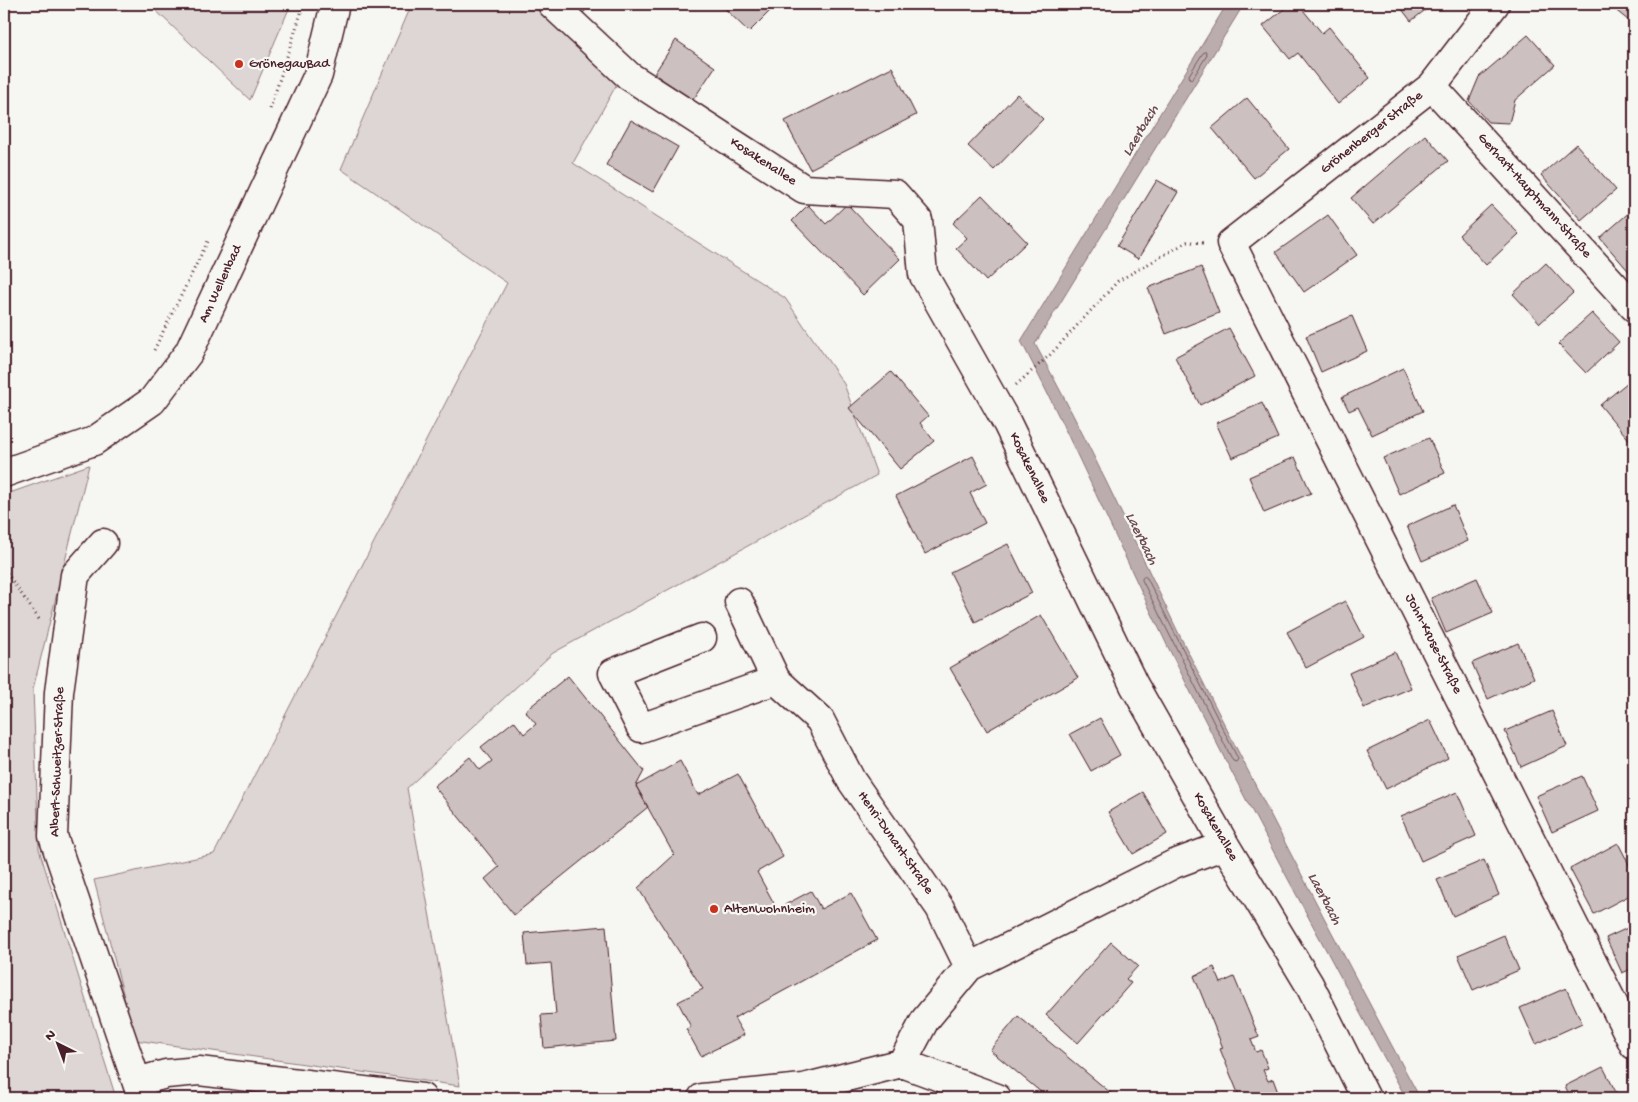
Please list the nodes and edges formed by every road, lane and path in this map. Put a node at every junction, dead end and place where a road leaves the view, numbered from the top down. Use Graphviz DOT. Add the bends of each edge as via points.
graph roads {
  1 [pos="304,4"];
  2 [pos="335,4"];
  3 [pos="552,4"];
  4 [pos="1495,4"];
  5 [pos="1432,86"];
  6 [pos="268,112"];
  7 [pos="210,235"];
  8 [pos="1231,243"];
  9 [pos="1634,307"];
  10 [pos="150,358"];
  11 [pos="1014,387"];
  12 [pos="4,473"];
  13 [pos="103,543"];
  14 [pos="4,569"];
  15 [pos="739,602"];
  16 [pos="702,638"];
  17 [pos="64,652"];
  18 [pos="776,680"];
  19 [pos="1225,845"];
  20 [pos="969,967"];
  21 [pos="1634,1045"];
  22 [pos="902,1063"];
  23 [pos="139,1090"];
  24 [pos="422,1098"];
  25 [pos="702,1098"];
  26 [pos="997,1098"];
  27 [pos="1366,1098"];
  1 -- 6 [label="path"];
  2 -- 12 [label="street, Am Wellenbad" via="318,75 189,352 152,401 94,441"];
  3 -- 19 [label="street, Kosakenallee" via="629,76 804,189 895,194 918,220 923,274 1001,412 1134,685"];
  4 -- 5 [label="street, Grönenberger Straße"];
  5 -- 8 [label="street, Grönenberger Straße"];
  5 -- 9 [label="street, Gerhart-Hauptmann-Straße"];
  7 -- 10 [label="path"];
  8 -- 11 [label="path" via="1187,242 1118,281 1051,354"];
  8 -- 21 [label="street, John-Kruse-Straße"];
  13 -- 17 [label="street, Albert-Schweitzer-Straße" via="75,575"];
  14 -- 17 [label="path"];
  15 -- 18 [label="street"];
  16 -- 18 [label="street" via="613,673 641,728"];
  17 -- 23 [label="street, Albert-Schweitzer-Straße" via="58,692 53,836"];
  18 -- 20 [label="street, Henri-Dunant-Straße" via="820,720 851,780 940,908"];
  19 -- 20 [label="street" via="1174,864"];
  19 -- 27 [label="street, Kosakenallee" via="1309,984"];
  20 -- 22 [label="street" via="925,1020"];
  22 -- 25 [label="street" via="803,1088"];
  22 -- 26 [label="street"];
  23 -- 24 [label="street" via="166,1074 199,1071"];
}
